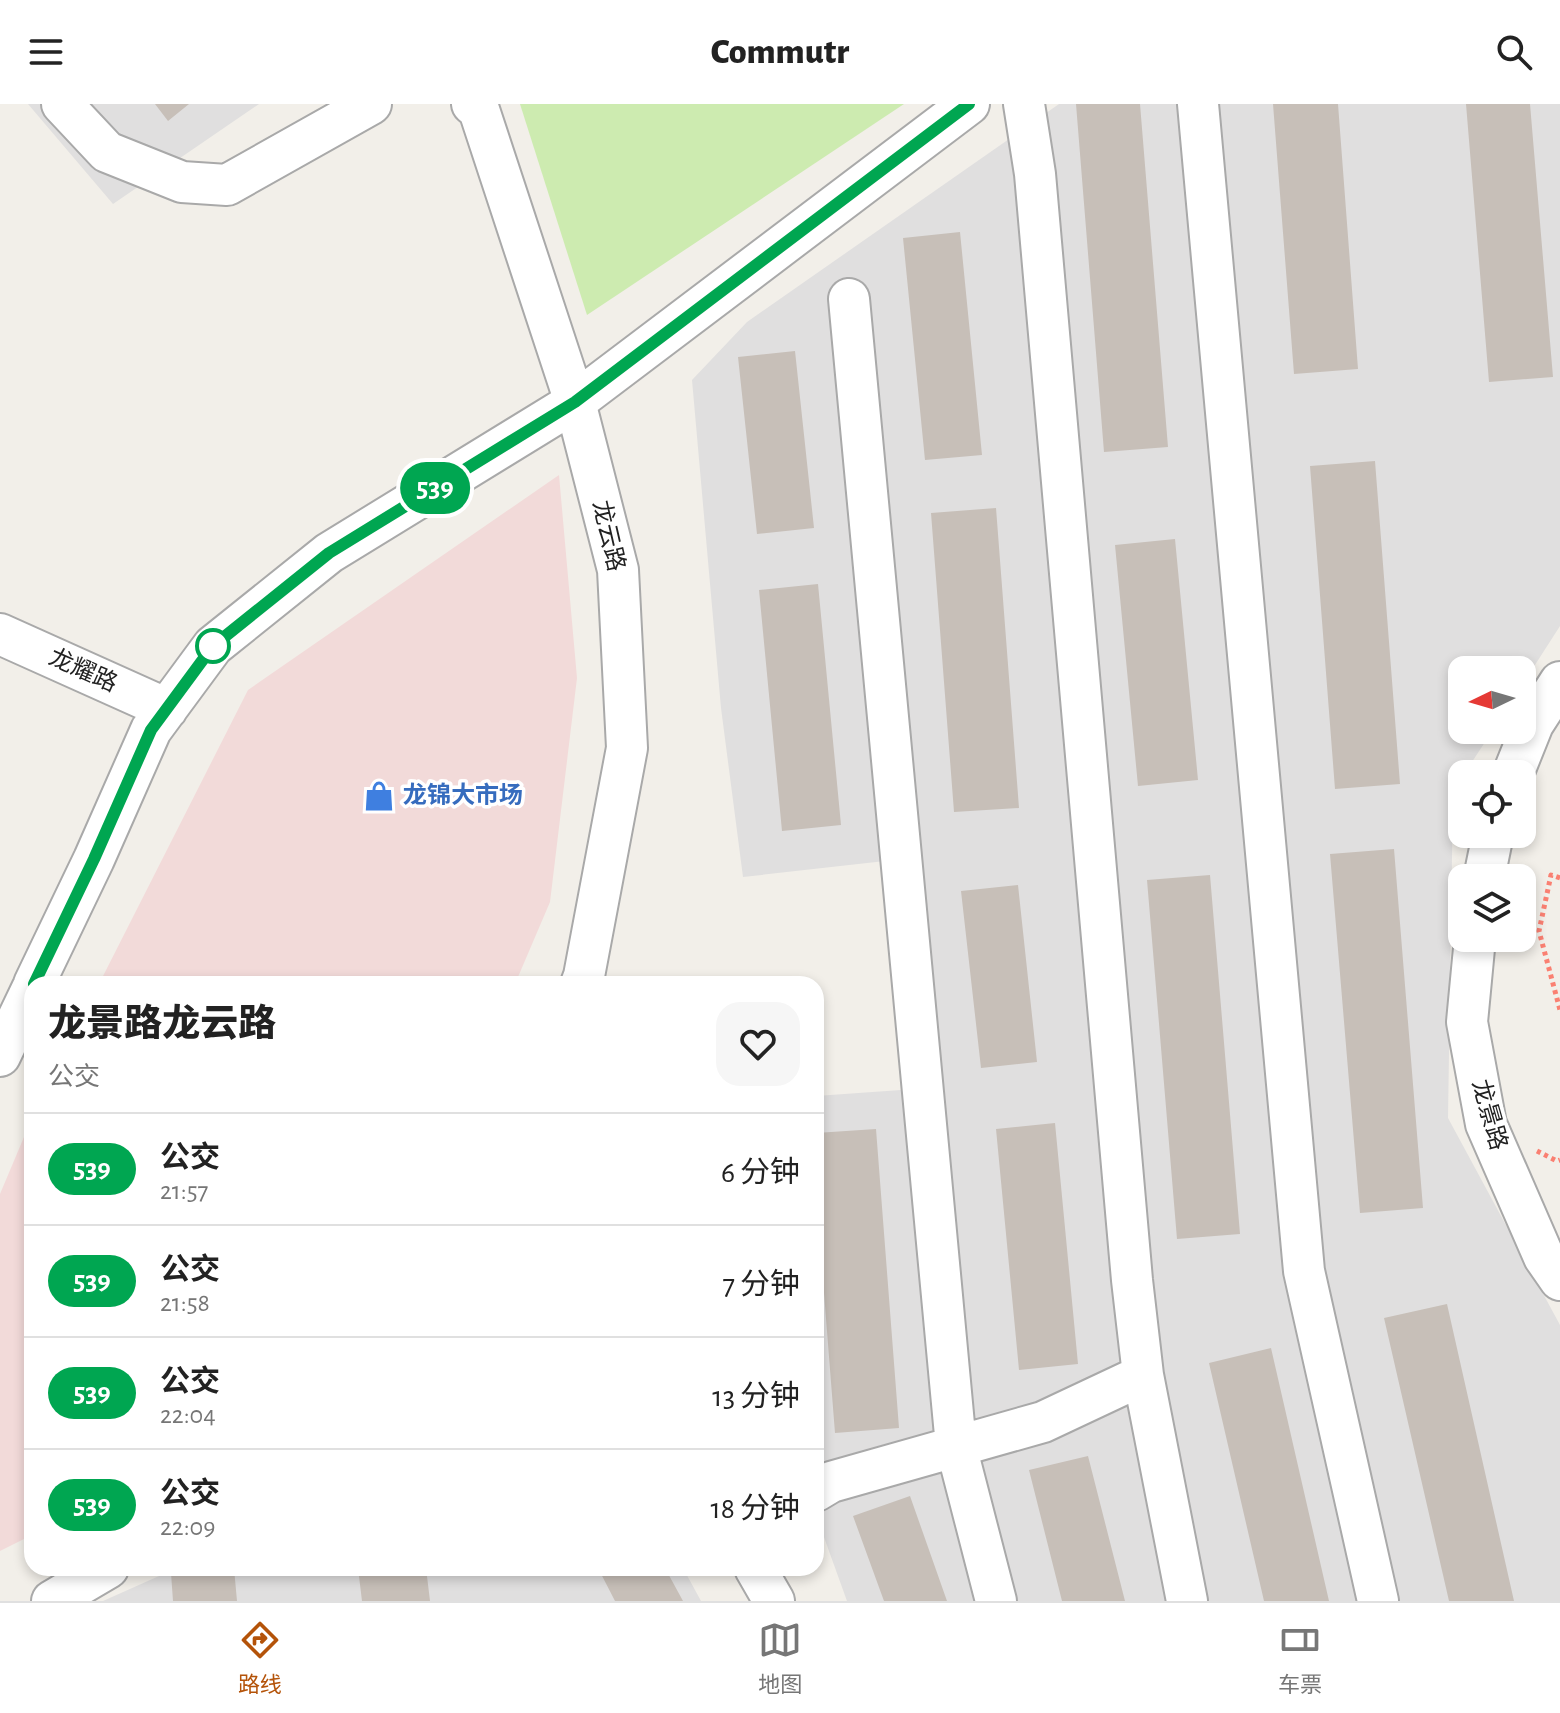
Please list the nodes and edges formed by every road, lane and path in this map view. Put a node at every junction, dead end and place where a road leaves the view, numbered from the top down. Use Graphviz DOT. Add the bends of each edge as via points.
graph roads {
  1 [pos="62,104"];
  2 [pos="371,104"];
  3 [pos="472,104"];
  4 [pos="969,104"];
  5 [pos="1024,104"];
  6 [pos="1198,104"];
  7 [pos="849,299"];
  8 [pos="575,402"];
  9 [pos="0,634"];
  10 [pos="1560,682"];
  11 [pos="167,709"];
  12 [pos="1519,760"];
  13 [pos="1560,878"];
  14 [pos="1474,952"];
  15 [pos="38,976"];
  16 [pos="584,976"];
  17 [pos="24,1005"];
  18 [pos="1560,1010"];
  19 [pos="0,1056"];
  20 [pos="1560,1280"];
  21 [pos="1143,1375"];
  22 [pos="956,1446"];
  23 [pos="824,1486"];
  24 [pos="94,1576"];
  25 [pos="52,1601"];
  26 [pos="996,1601"];
  27 [pos="1187,1601"];
  28 [pos="1378,1601"];
  1 -- 2 [label="street" via="107,152 182,182 227,185"];
  3 -- 8 [label="street, 龙云路" via="479,110"];
  4 -- 8 [label="street"];
  5 -- 21 [label="street" via="1035,174"];
  6 -- 28 [label="street" via="1304,1271"];
  7 -- 22 [label="street"];
  8 -- 11 [label="street" via="329,553 213,646"];
  8 -- 16 [label="street, 龙云路" via="618,570 627,748"];
  9 -- 11 [label="street, 龙耀路"];
  10 -- 12 [label="street" via="1533,724"];
  11 -- 15 [label="street" via="151,730"];
  13 -- 18 [label="path" via="1551,875 1539,931"];
  14 -- 20 [label="street, 龙景路" via="1467,1022 1486,1124 1544,1257"];
  17 -- 19 [label="street"];
  21 -- 22 [label="street" via="1043,1422"];
  21 -- 27 [label="street"];
  22 -- 23 [label="street"];
  22 -- 26 [label="street"];
  24 -- 25 [label="street"];
}
